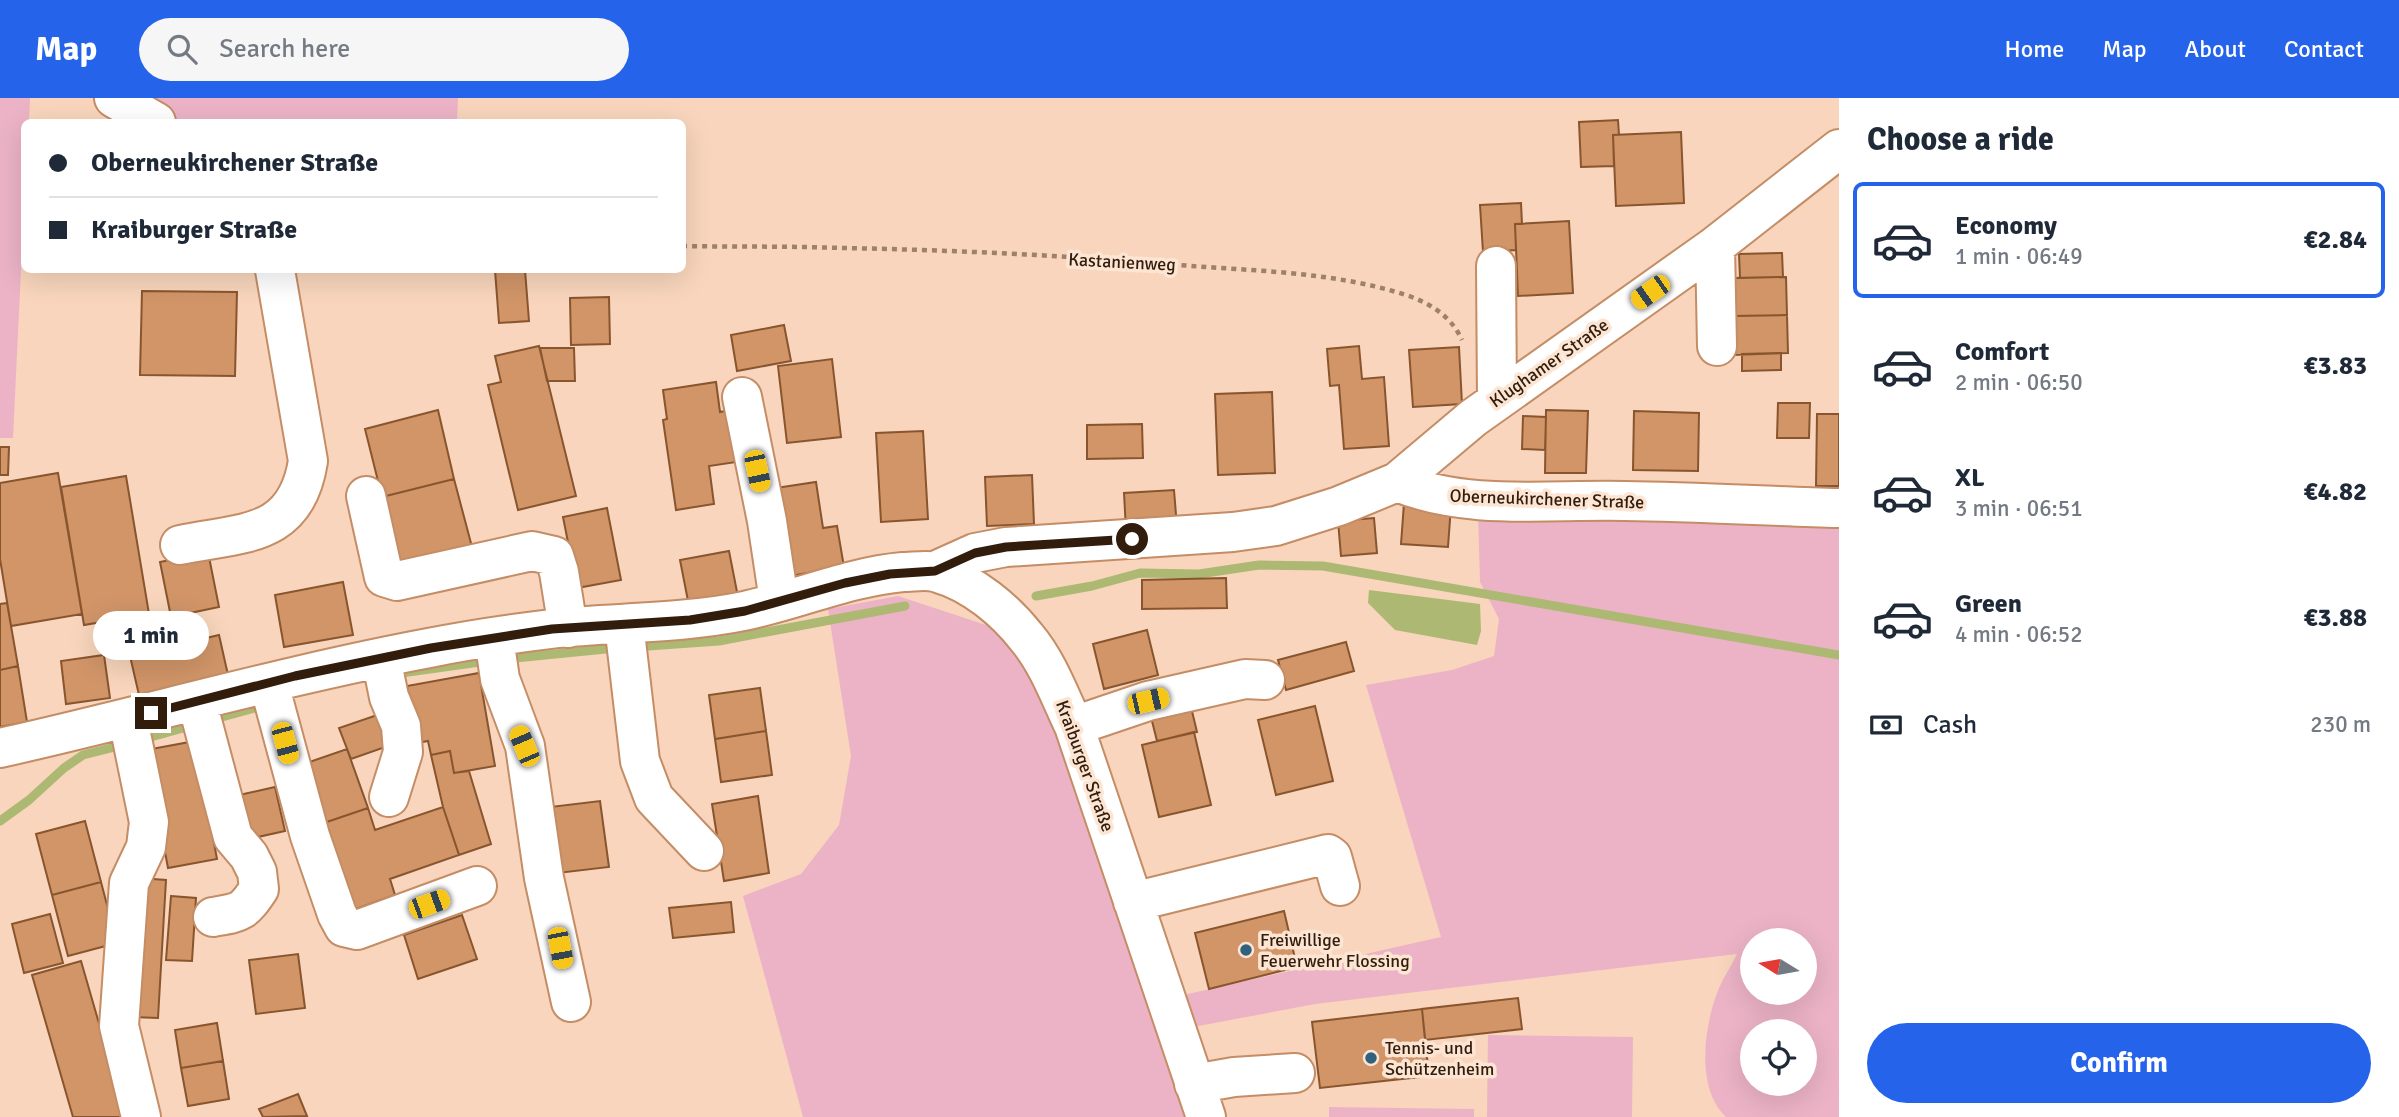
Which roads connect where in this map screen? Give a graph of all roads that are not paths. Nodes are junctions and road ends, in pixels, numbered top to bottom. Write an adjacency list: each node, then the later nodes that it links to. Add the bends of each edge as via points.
1 (114, 98): 2 (street)
2 (151, 119)
3 (1839, 149): 4 (street, Klughamer Straße)
4 (1715, 246): 7 (street); 9 (street, Klughamer Straße)
5 (1496, 266): 9 (street)
6 (276, 273): 13 (street, via 307,461 305,481 297,500 264,528)
7 (1717, 346)
8 (742, 397): 15 (street)
9 (1497, 400): 10 (street, Klughamer Straße)
10 (1397, 482): 12 (street, Oberneukirchener Straße, via 1424,493 1468,500); 14 (street, via 1276,526 1006,547 975,553)
11 (366, 495): 16 (street, via 384,577 397,581 541,552 554,556)
12 (1839, 508)
13 (180, 545)
14 (935, 571): 15 (street, Kraiburger Straße, via 890,574); 23 (street, Kraiburger Straße, via 969,586 1028,639)
15 (779, 601): 17 (street, Kraiburger Straße, via 690,620)
16 (569, 628): 17 (street, Kraiburger Straße); 18 (street, Kraiburger Straße)
17 (626, 640): 27 (street, via 640,761 654,798)
18 (497, 654): 19 (street, Kraiburger Straße, via 431,648); 32 (street, via 524,746 544,878)
19 (384, 673): 21 (street, Kraiburger Straße, via 295,676); 26 (street, via 401,726 403,752)
20 (1265, 680): 23 (street, via 1245,679 1148,701)
21 (272, 699): 22 (street, Kraiburger Straße); 28 (street, via 310,836 344,927 357,930)
22 (201, 717): 24 (street, Kraiburger Straße); 31 (street, via 233,837 257,872 259,889 240,912)
23 (1074, 726): 30 (street, Kraiburger Straße)
24 (132, 735): 25 (street, Kraiburger Straße); 35 (street, via 149,822 146,847 129,883 119,1026)
25 (0, 748)
26 (388, 797)
27 (704, 851)
28 (477, 886)
29 (1340, 886): 30 (street, via 1328,854)
30 (1133, 902): 34 (street, Kraiburger Straße)
31 (213, 917)
32 (571, 1002)
33 (1295, 1073): 34 (street, via 1234,1077)
34 (1200, 1100)
35 (141, 1117)

